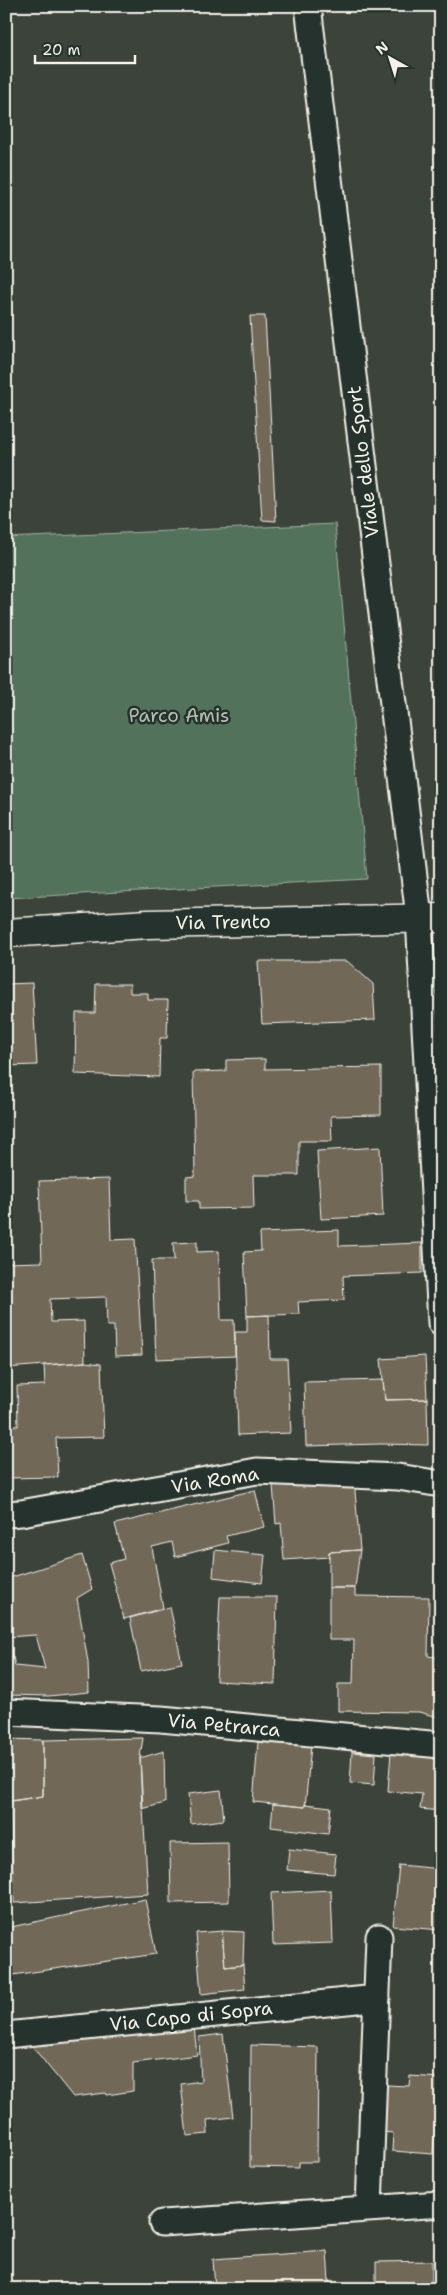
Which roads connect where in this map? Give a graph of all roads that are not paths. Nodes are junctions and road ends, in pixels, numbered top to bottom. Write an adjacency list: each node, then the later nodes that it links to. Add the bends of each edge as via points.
1 (308, 6): 2 (street, Viale dello Sport)
2 (430, 917): 3 (street, Via Trento, via 148,924); 4 (street, Viale dello Sport)
3 (6, 933)
4 (441, 1323)
5 (441, 1484): 6 (street, Via Roma, via 398,1477 257,1471)
6 (11, 1516)
7 (6, 1712): 8 (street, Via Petrarca, via 161,1719)
8 (441, 1745)
9 (379, 1937): 10 (street)
10 (376, 1998): 11 (street, Via Capo di Sopra); 13 (street)
11 (6, 2035)
12 (441, 2204): 13 (street)
13 (369, 2208): 14 (street)
14 (162, 2223)

